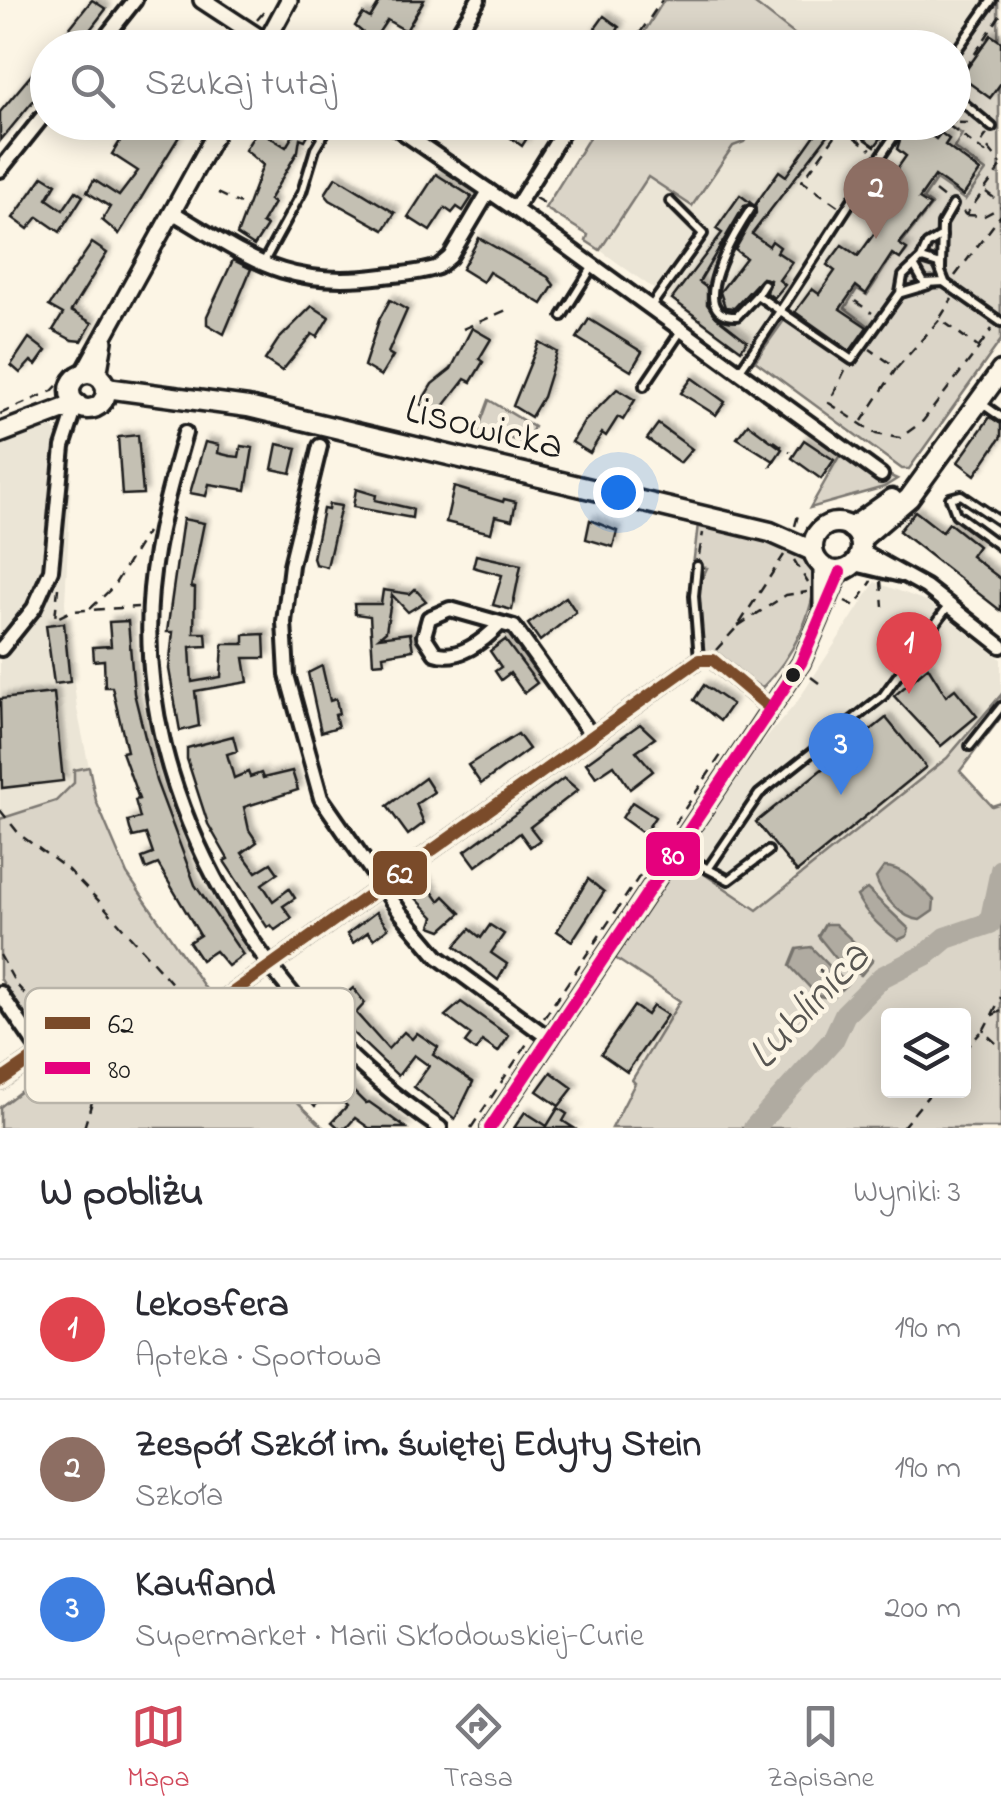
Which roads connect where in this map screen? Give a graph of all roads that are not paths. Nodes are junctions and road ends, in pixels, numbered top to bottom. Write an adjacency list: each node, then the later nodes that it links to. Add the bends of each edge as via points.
1 (135, 0): 6 (street)
2 (202, 0): 7 (street)
3 (288, 0): 8 (street)
4 (478, 0): 9 (street)
5 (992, 0): 10 (lane)
6 (112, 30)
7 (245, 30)
8 (275, 30)
9 (460, 30)
10 (971, 30)
11 (971, 109): 12 (lane)
12 (992, 128)
13 (30, 132): 19 (street)
14 (212, 140): 25 (street)
15 (320, 140): 28 (lane, via 302,192)
16 (417, 140): 20 (street)
17 (558, 140): 23 (street)
18 (891, 140): 38 (lane)
19 (0, 170)
20 (489, 191): 23 (street); 28 (street, via 438,267 329,282)
21 (670, 201): 37 (lane, via 703,234)
22 (953, 205): 26 (lane, via 943,218)
23 (515, 208): 29 (street)
24 (750, 210): 36 (lane, via 727,242 710,296 728,316 744,311)
25 (172, 212): 28 (street); 45 (street, via 109,328)
26 (942, 236): 27 (lane, via 927,245); 31 (lane)
27 (921, 259): 30 (lane); 31 (lane, via 934,260)
28 (262, 265)
29 (593, 266): 37 (street); 39 (lane)
30 (915, 267): 33 (lane, via 920,280); 35 (lane, via 904,276)
31 (941, 270): 34 (lane)
32 (764, 284): 36 (lane)
33 (932, 284): 34 (lane); 35 (lane)
34 (946, 284): 40 (lane)
35 (900, 293): 38 (lane, via 852,360)
36 (757, 295): 38 (lane)
37 (650, 306): 41 (street)
38 (782, 312): 42 (lane)
39 (562, 316)
40 (1000, 322)
41 (682, 330): 42 (street); 44 (lane)
42 (739, 371): 54 (street)
43 (1001, 371): 46 (main road)
44 (644, 386)
45 (86, 392): 47 (main road, Lisowicka); 49 (main road); 52 (street); 57 (main road, Lisowicka, via 248,406)
46 (978, 401): 48 (lane); 57 (main road, via 909,498)
47 (39, 416): 50 (main road, Lisowicka); 52 (street, via 55,422)
48 (1001, 416)
49 (0, 423)
50 (0, 433)
51 (185, 433): 72 (street, via 162,516 150,606 152,674 183,811 202,856)
52 (64, 437): 62 (street, via 51,570 34,608)
53 (320, 446): 71 (street, via 285,598 288,675 321,798)
54 (881, 475)
55 (1001, 522): 56 (lane, via 961,496 950,498 956,514)
56 (1001, 547)
57 (840, 551): 59 (street, via 901,574); 65 (street, via 822,617)
58 (696, 566): 63 (lane)
59 (949, 604): 61 (street); 70 (lane, via 882,696 759,794)
60 (500, 624): 60 (street, via 442,610 428,618 424,636 435,653 449,656); 66 (street, via 517,630)
61 (1001, 646)
62 (1, 649)
63 (703, 659): 65 (street); 66 (street)
64 (1001, 707): 67 (lane)
65 (771, 708): 68 (street)
66 (592, 736): 71 (street)
67 (970, 746)
68 (677, 850): 70 (lane); 77 (street)
69 (768, 850): 70 (lane, via 730,880)
70 (708, 869)
71 (382, 886): 72 (street); 77 (street, via 449,968)
72 (272, 965): 73 (street); 74 (street)
73 (239, 988)
74 (289, 988)
75 (0, 993): 76 (street)
76 (25, 1030)
77 (550, 1039): 82 (street)
78 (355, 1063): 81 (street)
79 (25, 1064): 80 (street)
80 (0, 1081)
81 (440, 1128)
82 (490, 1128)

